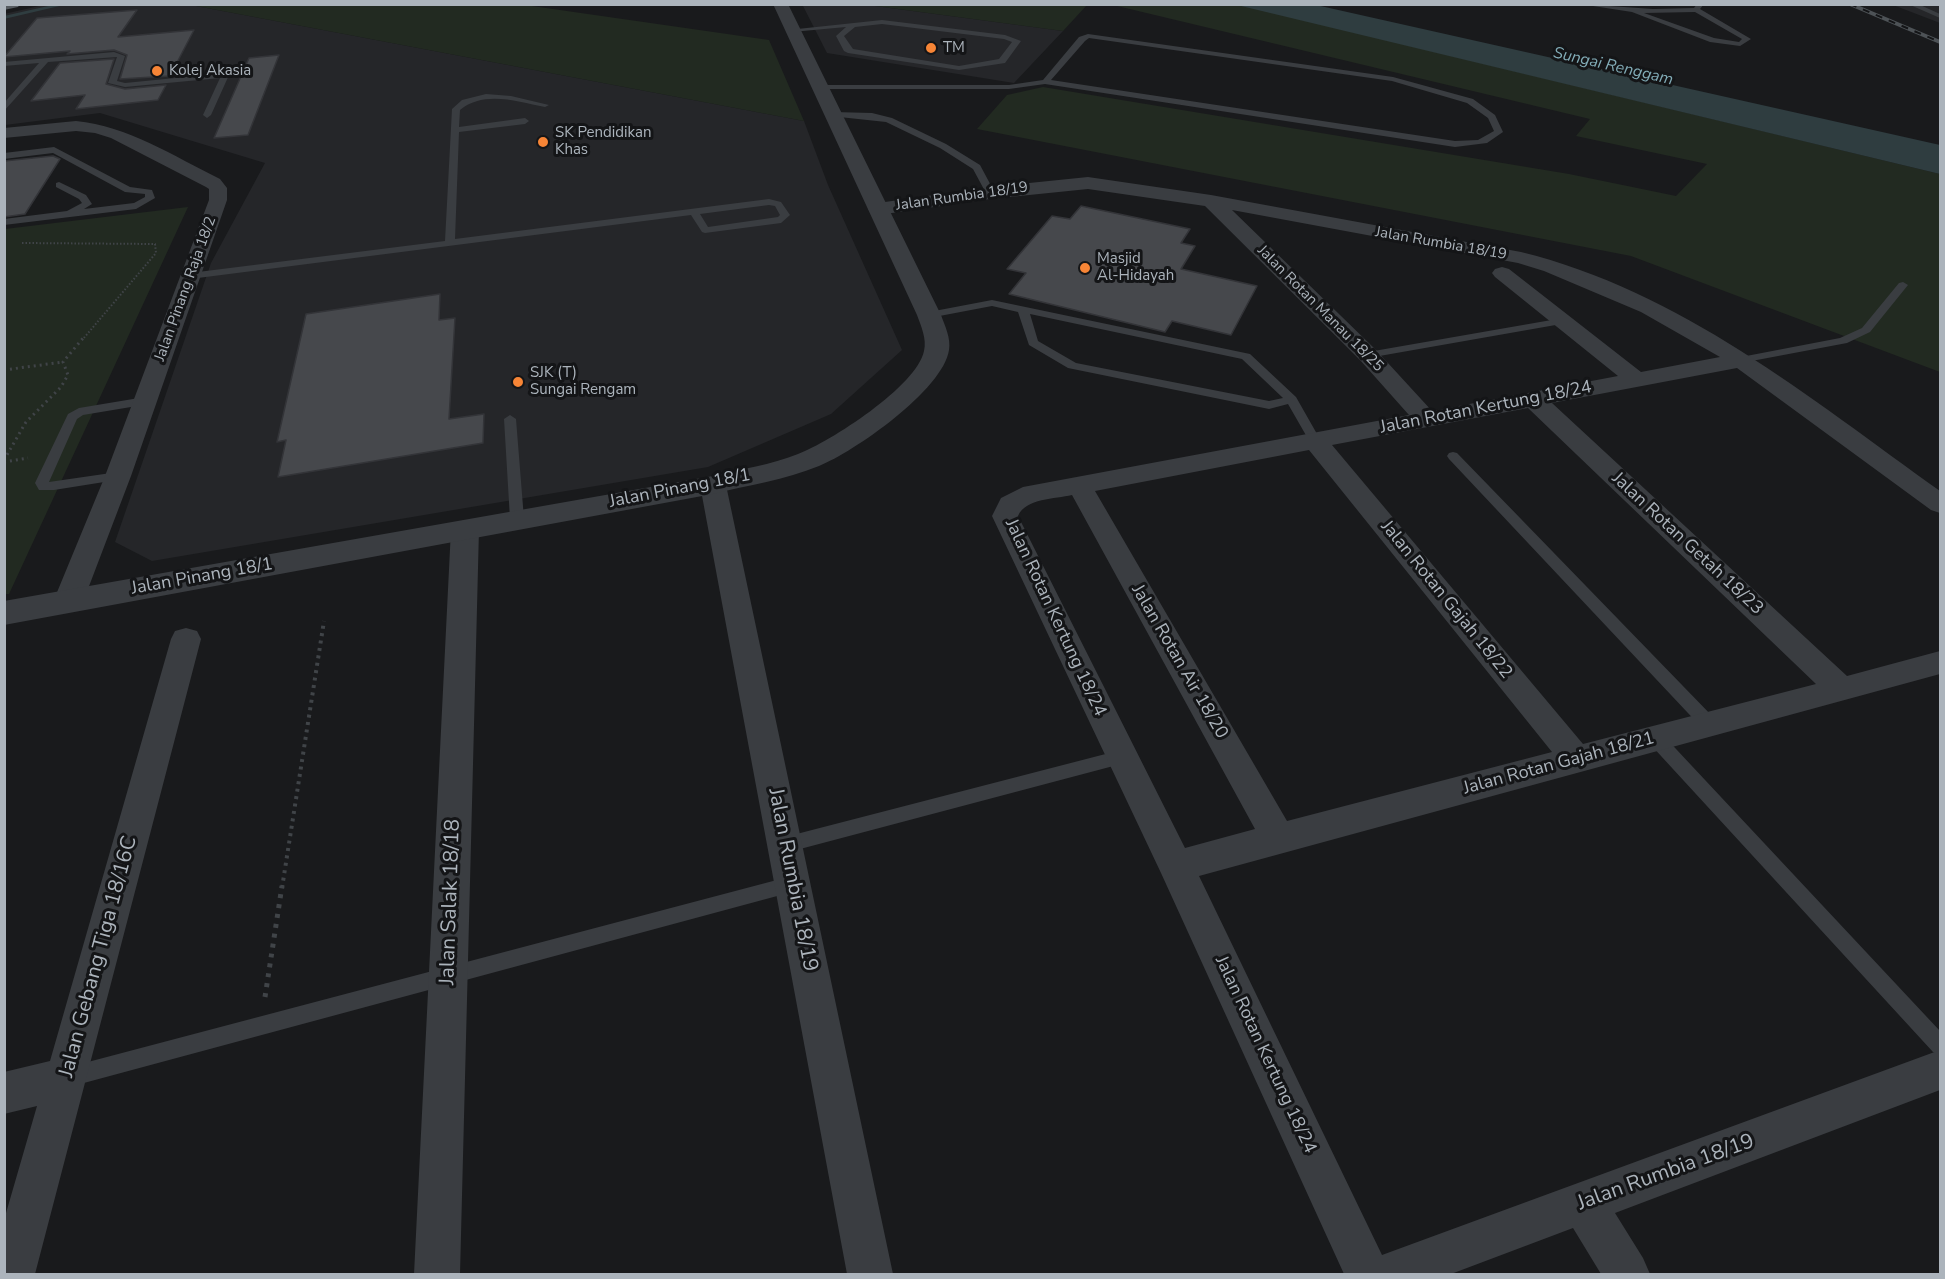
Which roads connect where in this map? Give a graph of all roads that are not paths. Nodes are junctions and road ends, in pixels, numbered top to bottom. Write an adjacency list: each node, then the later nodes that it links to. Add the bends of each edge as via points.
1 (13, 4): 5 (main road)
2 (780, 4): 10 (street, Jalan Pinang 18/1)
3 (1583, 4): 7 (lane)
4 (1911, 4): 8 (lane)
5 (4, 6)
6 (1698, 7): 7 (lane); 7 (lane, via 1747,39 1745,42 1713,40)
7 (1635, 12)
8 (1941, 16)
9 (854, 24): 9 (lane, via 889,23 1017,41 1002,61 959,68 851,51 840,36); 10 (lane)
10 (792, 30): 14 (street, Jalan Pinang 18/1)
11 (45, 60): 12 (lane); 16 (lane); 18 (lane, via 121,56 112,83 125,85 227,72)
12 (4, 64)
13 (1045, 82): 13 (lane, via 1455,144 1481,143 1499,132 1492,117 1470,101 1393,79 1098,36 1082,39); 14 (lane, via 1010,87)
14 (820, 87): 17 (street, Jalan Pinang 18/1)
15 (545, 105): 20 (lane, via 489,96 464,100 456,109)
16 (4, 109)
17 (833, 114): 24 (lane, via 889,120 943,146 977,166); 28 (street, Jalan Pinang 18/1)
18 (207, 115)
19 (525, 121): 20 (lane)
20 (455, 130): 32 (lane)
21 (6, 135): 34 (street, Jalan Pinang Raja 18/2, via 76,126 97,128 213,183 218,188 218,200)
22 (4, 156): 27 (lane, via 54,150 128,190 149,192 150,198 144,203)
23 (59, 185): 25 (lane)
24 (990, 192): 26 (street, Jalan Rumbia 18/19, via 1088,183); 28 (street, Jalan Rumbia 18/19)
25 (83, 198): 27 (lane); 30 (lane, via 87,204)
26 (1211, 201): 39 (street, Jalan Rotan Manau 18/25); 40 (street, Jalan Rumbia 18/19, via 1521,258 1551,267 1649,307)
27 (121, 209): 30 (lane)
28 (878, 209): 37 (street, Jalan Pinang 18/1)
29 (694, 212): 29 (lane, via 769,202 778,204 785,215 781,220 705,230); 32 (lane)
30 (63, 215): 31 (lane)
31 (4, 222)
32 (450, 243): 34 (lane)
33 (1502, 273): 38 (street)
34 (190, 276): 44 (street, Jalan Pinang Raja 18/2)
35 (1904, 285): 40 (lane, via 1866,330 1844,341)
36 (1023, 309): 37 (lane, via 992,303); 43 (lane, via 1246,356); 43 (lane, via 1033,343 1072,366 1269,405)
37 (929, 315): 50 (street, Jalan Pinang 18/1, via 938,343 928,372 860,433 809,461)
38 (1563, 321): 39 (lane); 41 (street)
39 (1368, 355): 46 (street, Jalan Rotan Manau 18/25)
40 (1741, 360): 41 (street, Jalan Rotan Kertung 18/24); 52 (street, Jalan Rumbia 18/19)
41 (1637, 380): 42 (street, Jalan Rotan Kertung 18/24)
42 (1533, 399): 46 (street, Jalan Rotan Kertung 18/24); 59 (street, Jalan Rotan Getah 18/23)
43 (1292, 400): 47 (lane)
44 (145, 401): 49 (street, Jalan Pinang Raja 18/2); 49 (lane, via 88,410 72,417 42,483 44,487)
45 (510, 419): 53 (lane)
46 (1427, 420): 47 (street, Jalan Rotan Kertung 18/24)
47 (1315, 441): 51 (street, Jalan Rotan Kertung 18/24); 63 (street, Jalan Rotan Gajah 18/22)
48 (1453, 456): 60 (lane)
49 (118, 476): 55 (street, Jalan Pinang Raja 18/2)
50 (713, 485): 53 (street, Jalan Pinang 18/1); 65 (street, Jalan Rumbia 18/19)
51 (1079, 485): 62 (street, Jalan Rotan Kertung 18/24, via 1023,496 1010,504 1005,516); 64 (street, Jalan Rotan Air 18/20)
52 (1940, 502)
53 (517, 519): 54 (street, Jalan Pinang 18/1)
54 (465, 529): 55 (street, Jalan Pinang 18/1); 68 (street, Jalan Salak 18/18)
55 (68, 602): 56 (street, Jalan Pinang 18/1)
56 (4, 613)
57 (186, 639): 71 (street, Jalan Gebang Tiga 18/16C)
58 (1941, 663): 59 (street, Jalan Rotan Gajah 18/21)
59 (1841, 690): 60 (street, Jalan Rotan Gajah 18/21)
60 (1708, 724): 61 (street, Jalan Rotan Gajah 18/21)
61 (1656, 739): 63 (street, Jalan Rotan Gajah 18/21); 69 (lane)
62 (1121, 757): 65 (lane); 66 (street, Jalan Rotan Kertung 18/24)
63 (1577, 760): 64 (street, Jalan Rotan Gajah 18/21)
64 (1279, 839): 66 (street, Jalan Rotan Gajah 18/21)
65 (785, 845): 67 (street, Jalan Rumbia 18/19)
66 (1176, 866): 77 (street, Jalan Rotan Kertung 18/24)
67 (792, 885): 68 (lane); 76 (street, Jalan Rumbia 18/19)
68 (448, 976): 71 (lane); 75 (street, Jalan Salak 18/18)
69 (1941, 1045)
70 (1941, 1070): 73 (street, Jalan Rumbia 18/19)
71 (66, 1078): 72 (street); 74 (street, Jalan Gebang Tiga 18/16C)
72 (4, 1093)
73 (1583, 1203): 78 (street, Jalan Rumbia 18/19); 79 (street)
74 (12, 1275)
75 (436, 1275)
76 (870, 1275)
77 (1367, 1275)
78 (1391, 1275)
79 (1627, 1275)

